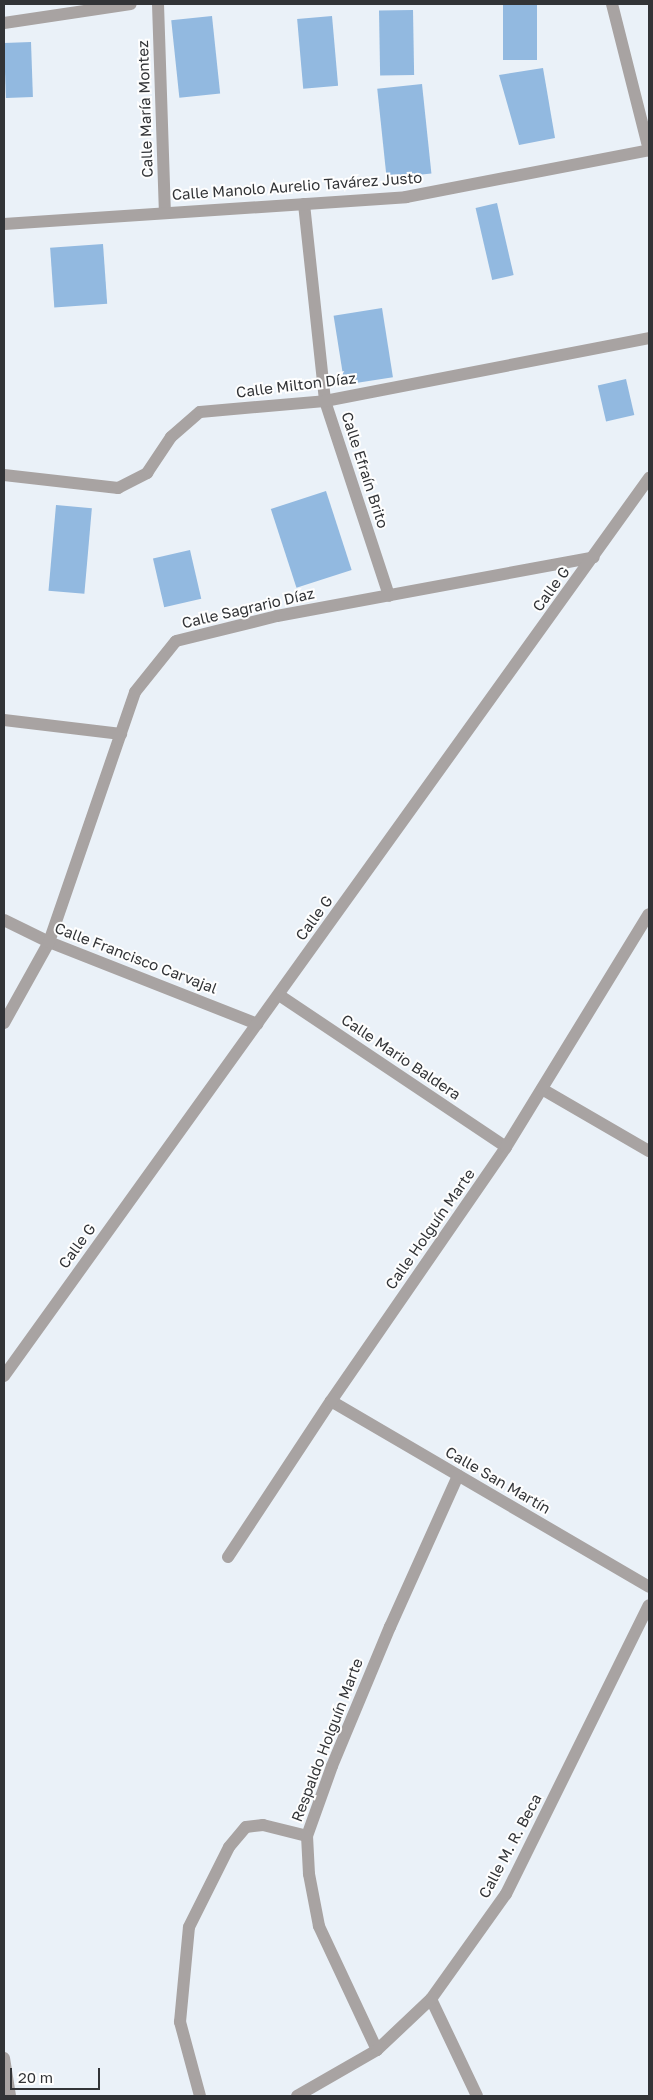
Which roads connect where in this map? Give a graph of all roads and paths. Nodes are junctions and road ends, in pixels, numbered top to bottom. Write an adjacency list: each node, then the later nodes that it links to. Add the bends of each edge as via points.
1 (131, 4): 4 (street)
2 (158, 4): 7 (street, Calle María Montez)
3 (612, 4): 5 (street)
4 (4, 23)
5 (649, 150): 6 (street, Calle Manolo Aurelio Tavárez Justo, via 406,197)
6 (304, 204): 7 (street, Calle Manolo Aurelio Tavárez Justo); 10 (street, Calle Efraín Brito)
7 (165, 213): 8 (street, Calle Manolo Aurelio Tavárez Justo)
8 (4, 224)
9 (649, 338): 10 (street, Calle Milton Díaz)
10 (325, 402): 11 (street, Calle Milton Díaz, via 200,412 170,437 147,473 118,488); 14 (street, Calle Efraín Brito)
11 (4, 475)
12 (649, 478): 13 (street, Calle G)
13 (594, 557): 14 (street, Calle Sagrario Díaz); 20 (street, Calle G)
14 (388, 596): 16 (street, Calle Sagrario Díaz, via 277,616 176,640 135,692)
15 (4, 720): 16 (street)
16 (121, 734): 19 (street, Calle Sagrario Díaz)
17 (649, 914): 23 (street, Calle Holguín Marte)
18 (4, 920): 19 (street, Calle Francisco Carvajal)
19 (49, 942): 21 (street, Calle Sagrario Díaz); 22 (street, Calle Francisco Carvajal)
20 (279, 994): 22 (street, Calle G); 24 (street, Calle Mario Baldera)
21 (4, 1023)
22 (258, 1024): 26 (street, Calle G)
23 (542, 1089): 24 (street, Calle Holguín Marte); 25 (street)
24 (506, 1147): 27 (street, Calle Holguín Marte)
25 (649, 1151)
26 (4, 1376)
27 (331, 1401): 28 (street, Calle San Martín); 29 (street, Calle Holguín Marte)
28 (458, 1476): 30 (street, Calle San Martín); 32 (street, Respaldo Holguín Marte, via 386,1636)
29 (228, 1557)
30 (649, 1587)
31 (649, 1605): 33 (street, Calle M. R. Beca, via 506,1894)
32 (307, 1836): 34 (street, Respaldo Holguín Marte, via 309,1874 319,1926); 37 (street, via 263,1825 246,1827 229,1847 189,1928 180,2022)
33 (430, 1999): 34 (street, Calle M. R. Beca); 39 (street)
34 (377, 2050): 38 (street, Calle M. R. Beca)
35 (4, 2058): 36 (street)
36 (10, 2096)
37 (200, 2096)
38 (298, 2096)
39 (477, 2096)

